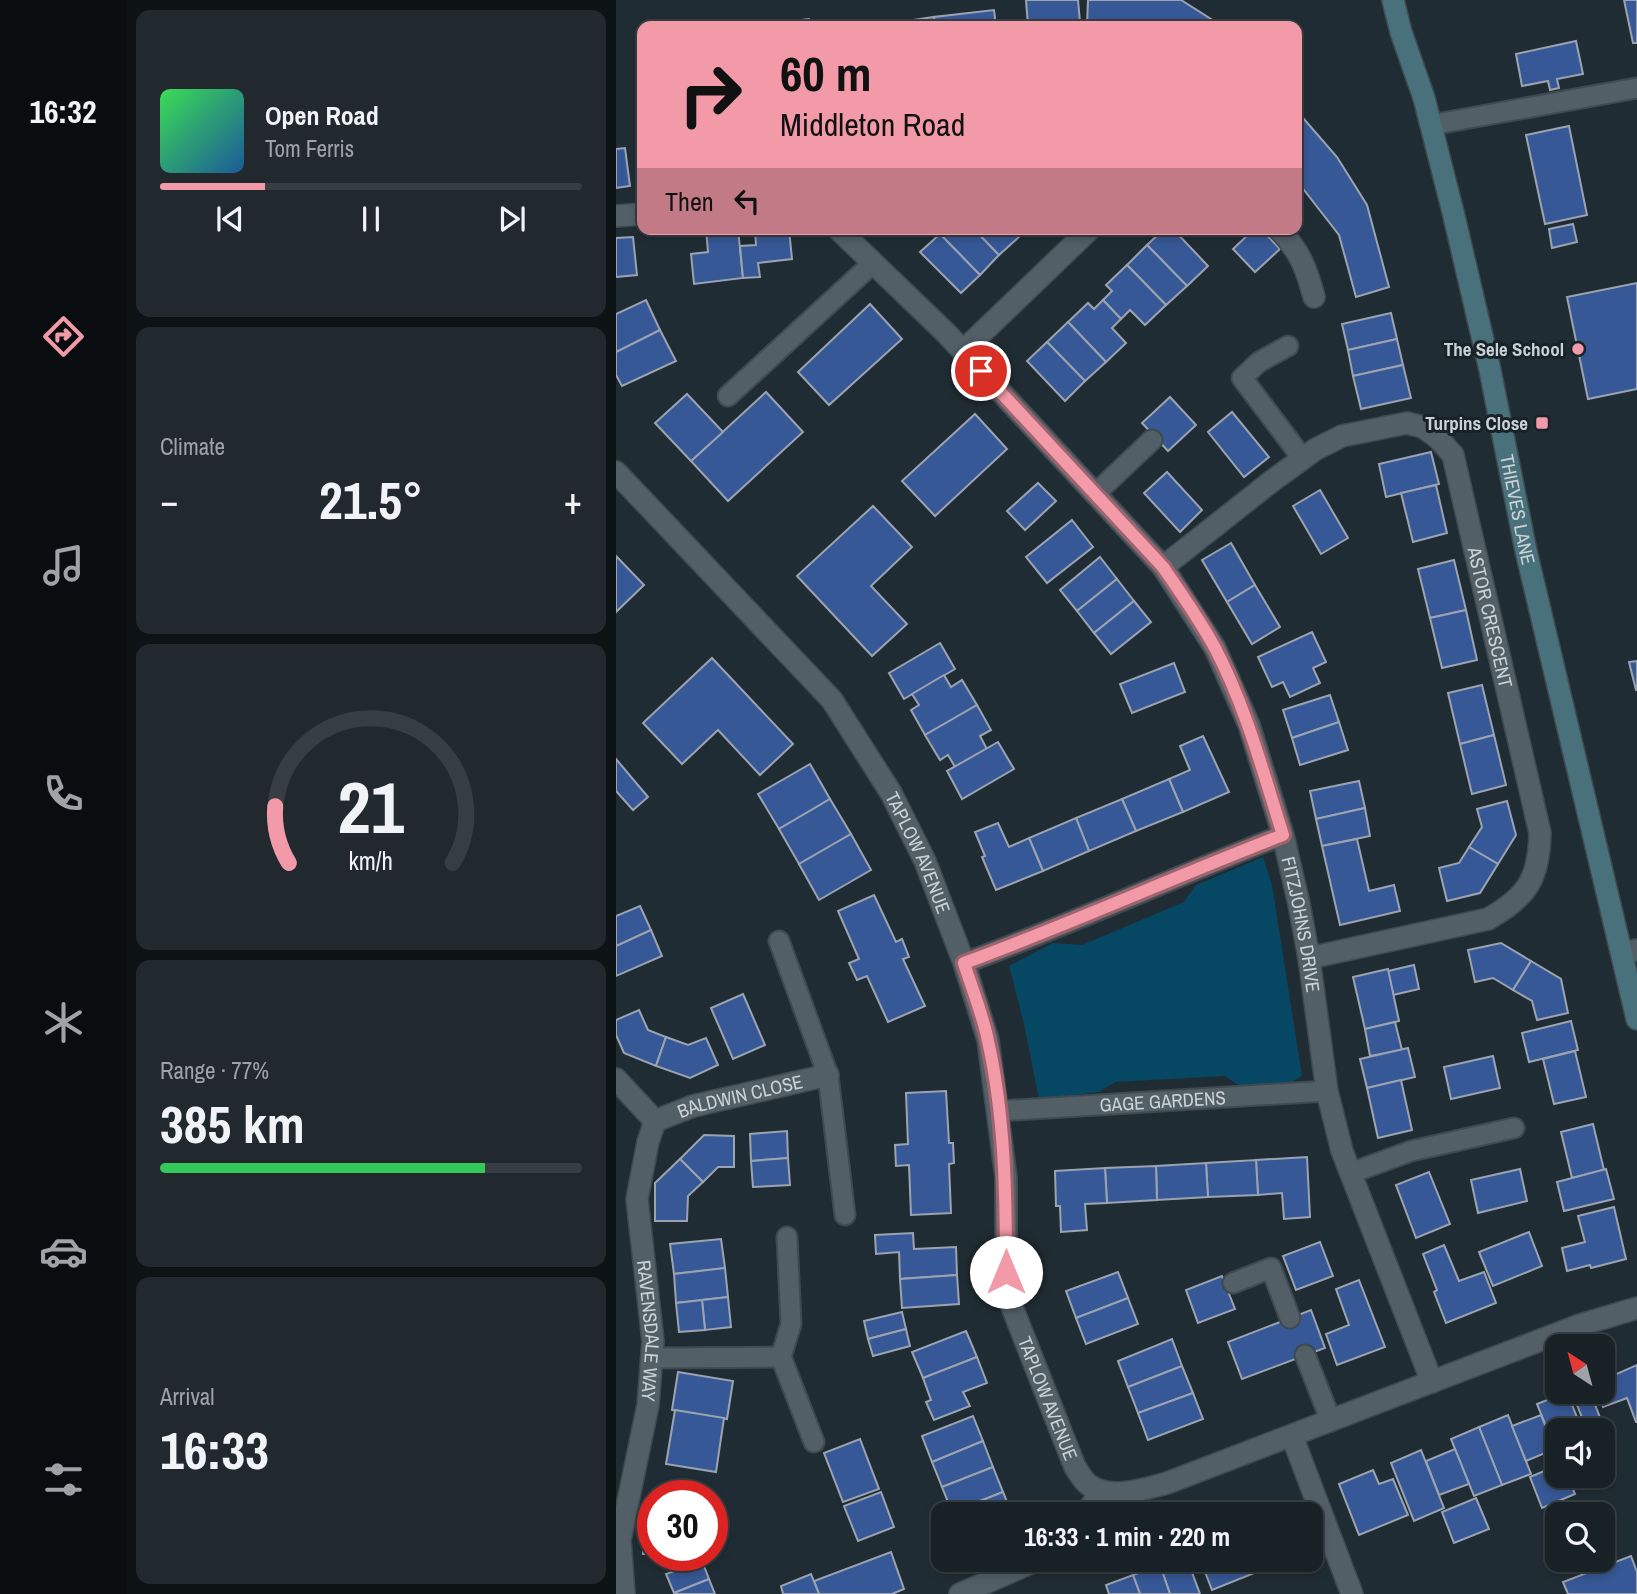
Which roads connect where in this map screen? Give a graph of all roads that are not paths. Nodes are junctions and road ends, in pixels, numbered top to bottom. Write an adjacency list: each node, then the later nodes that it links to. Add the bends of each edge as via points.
1 (1393, 0): 3 (street, THIEVES LANE)
2 (1637, 88): 3 (lane)
3 (1431, 125): 21 (street, THIEVES LANE, via 1490,370 1526,551)
4 (637, 214): 5 (street)
5 (616, 216)
6 (844, 235): 9 (street, FITZJOHNS DRIVE)
7 (1084, 235): 12 (street)
8 (1284, 235): 10 (street, via 1304,264)
9 (873, 263): 12 (street, FITZJOHNS DRIVE); 13 (lane)
10 (1314, 297)
11 (1288, 346): 15 (lane, via 1242,378)
12 (963, 351): 17 (street, FITZJOHNS DRIVE)
13 (728, 396)
14 (1152, 440): 17 (lane)
15 (1303, 459): 18 (street, ASTOR CRESCENT); 22 (street, ASTOR CRESCENT, via 1342,436 1407,423 1423,427 1453,455 1540,833 1536,873 1507,908 1488,919)
16 (616, 472): 23 (street, TAPLOW AVENUE, via 832,700 891,793 925,861)
17 (1095, 494): 18 (street, FITZJOHNS DRIVE)
18 (1163, 567): 19 (street, FITZJOHNS DRIVE, via 1215,649 1248,724)
19 (1283, 835): 22 (street, FITZJOHNS DRIVE); 23 (lane)
20 (779, 941): 25 (lane)
21 (1630, 952): 24 (street, THIEVES LANE)
22 (1309, 958): 27 (street, FITZJOHNS DRIVE)
23 (964, 963): 28 (street, TAPLOW AVENUE, via 988,1040)
24 (1637, 1019)
25 (828, 1075): 29 (street, BALDWIN CLOSE, via 693,1106); 32 (lane)
26 (616, 1079): 29 (street)
27 (1327, 1091): 28 (lane, GAGE GARDENS); 31 (street, FITZJOHNS DRIVE)
28 (999, 1111): 44 (street, TAPLOW AVENUE, via 1006,1178 1006,1272 1012,1307 1075,1467 1089,1485)
29 (654, 1121): 39 (street, RAVENSDALE WAY, via 637,1199)
30 (1514, 1128): 31 (lane, via 1411,1151)
31 (1351, 1173): 40 (street, FITZJOHNS DRIVE)
32 (845, 1214)
33 (787, 1237): 38 (lane, via 791,1324)
34 (1233, 1283): 36 (lane, via 1271,1268)
35 (1637, 1308): 40 (street)
36 (1290, 1318)
37 (1306, 1355): 41 (lane)
38 (781, 1357): 39 (lane); 43 (lane)
39 (652, 1358): 47 (street, RAVENSDALE WAY, via 648,1405 620,1539)
40 (1432, 1382): 41 (street)
41 (1331, 1421): 42 (street)
42 (1292, 1436): 44 (street, via 1167,1483 1120,1493); 49 (street)
43 (814, 1442)
44 (1102, 1491): 45 (street)
45 (1094, 1502)
46 (1011, 1572): 48 (street)
47 (624, 1594)
48 (960, 1594)
49 (1352, 1594)

